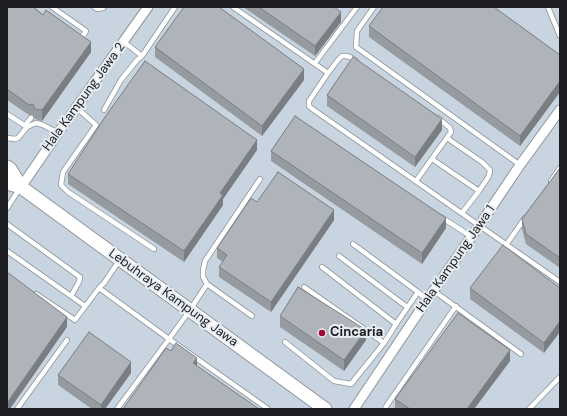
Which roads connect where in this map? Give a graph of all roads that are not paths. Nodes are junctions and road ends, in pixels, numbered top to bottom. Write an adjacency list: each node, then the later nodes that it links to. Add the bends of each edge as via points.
1 (52, 7): 11 (lane, via 86,31)
2 (94, 7): 3 (lane)
3 (104, 7)
4 (148, 7): 12 (street, Hala Kampung Jawa 2)
5 (175, 7): 13 (lane)
6 (233, 7): 14 (lane)
7 (357, 7): 14 (lane)
8 (374, 7): 28 (lane, via 357,31 356,47)
9 (548, 7): 10 (lane)
10 (560, 36)
11 (81, 38)
12 (124, 42): 13 (lane); 17 (street, Hala Kampung Jawa 2)
13 (142, 56): 18 (lane, via 121,80)
14 (315, 63): 16 (lane)
15 (363, 66): 16 (lane, via 350,56 342,56)
16 (328, 72): 32 (lane, via 309,101 309,106)
17 (76, 107): 24 (street, Hala Kampung Jawa 2); 46 (lane, via 96,125 63,172 61,185)
18 (104, 110)
19 (560, 110): 28 (street, Hala Kampung Jawa 1)
20 (7, 114): 23 (lane)
21 (434, 115): 26 (lane, via 450,128 451,132)
22 (31, 118): 23 (lane)
23 (26, 126): 24 (lane, via 36,123); 25 (lane, via 18,138)
24 (58, 133): 34 (street, Hala Kampung Jawa 2)
25 (7, 138)
26 (447, 138): 27 (lane); 36 (lane, via 490,170)
27 (432, 159): 32 (lane); 36 (lane)
28 (520, 164): 42 (street, Hala Kampung Jawa 1)
29 (7, 167): 34 (street, Lebuhraya Kampung Jawa)
30 (560, 168): 35 (lane)
31 (260, 179): 52 (lane, via 205,261 203,277)
32 (416, 181): 38 (lane)
33 (7, 183): 34 (street, Lebuhraya Kampung Jawa)
34 (21, 187): 37 (lane); 49 (street, Lebuhraya Kampung Jawa)
35 (546, 187)
36 (479, 191): 38 (lane)
37 (7, 208)
38 (462, 213): 42 (lane)
39 (529, 213): 45 (lane)
40 (439, 216): 43 (lane)
41 (7, 224): 58 (lane, via 80,277)
42 (479, 226): 43 (street, Hala Kampung Jawa 1); 45 (lane)
43 (472, 237): 55 (street, Hala Kampung Jawa 1)
44 (353, 244): 57 (lane)
45 (506, 245): 51 (lane)
46 (154, 249)
47 (7, 251): 58 (lane)
48 (339, 256): 62 (lane)
49 (120, 259): 54 (lane); 63 (street, Lebuhraya Kampung Jawa)
50 (322, 267): 65 (lane)
51 (560, 282)
52 (207, 284): 63 (lane); 64 (lane)
53 (304, 287): 69 (lane)
54 (99, 288): 60 (lane); 66 (lane)
55 (434, 290): 59 (street, Hala Kampung Jawa 1); 61 (lane)
56 (33, 292): 60 (lane, via 75,320)
57 (418, 292): 59 (lane); 62 (lane)
58 (71, 296): 60 (lane)
59 (427, 300): 76 (street, Hala Kampung Jawa 1)
60 (85, 306)
61 (456, 306): 70 (lane); 77 (lane)
62 (407, 307): 65 (lane)
63 (190, 310): 66 (lane); 75 (street, Lebuhraya Kampung Jawa)
64 (252, 316)
65 (396, 324): 69 (lane)
66 (169, 339): 73 (lane); 74 (lane)
67 (67, 340): 72 (lane)
68 (285, 342): 69 (lane, via 334,381 352,384)
69 (384, 343)
70 (521, 354)
71 (560, 377): 78 (lane)
72 (17, 409)
73 (116, 409)
74 (268, 409)
75 (325, 409)
76 (354, 409)
77 (385, 409)
78 (530, 409)

